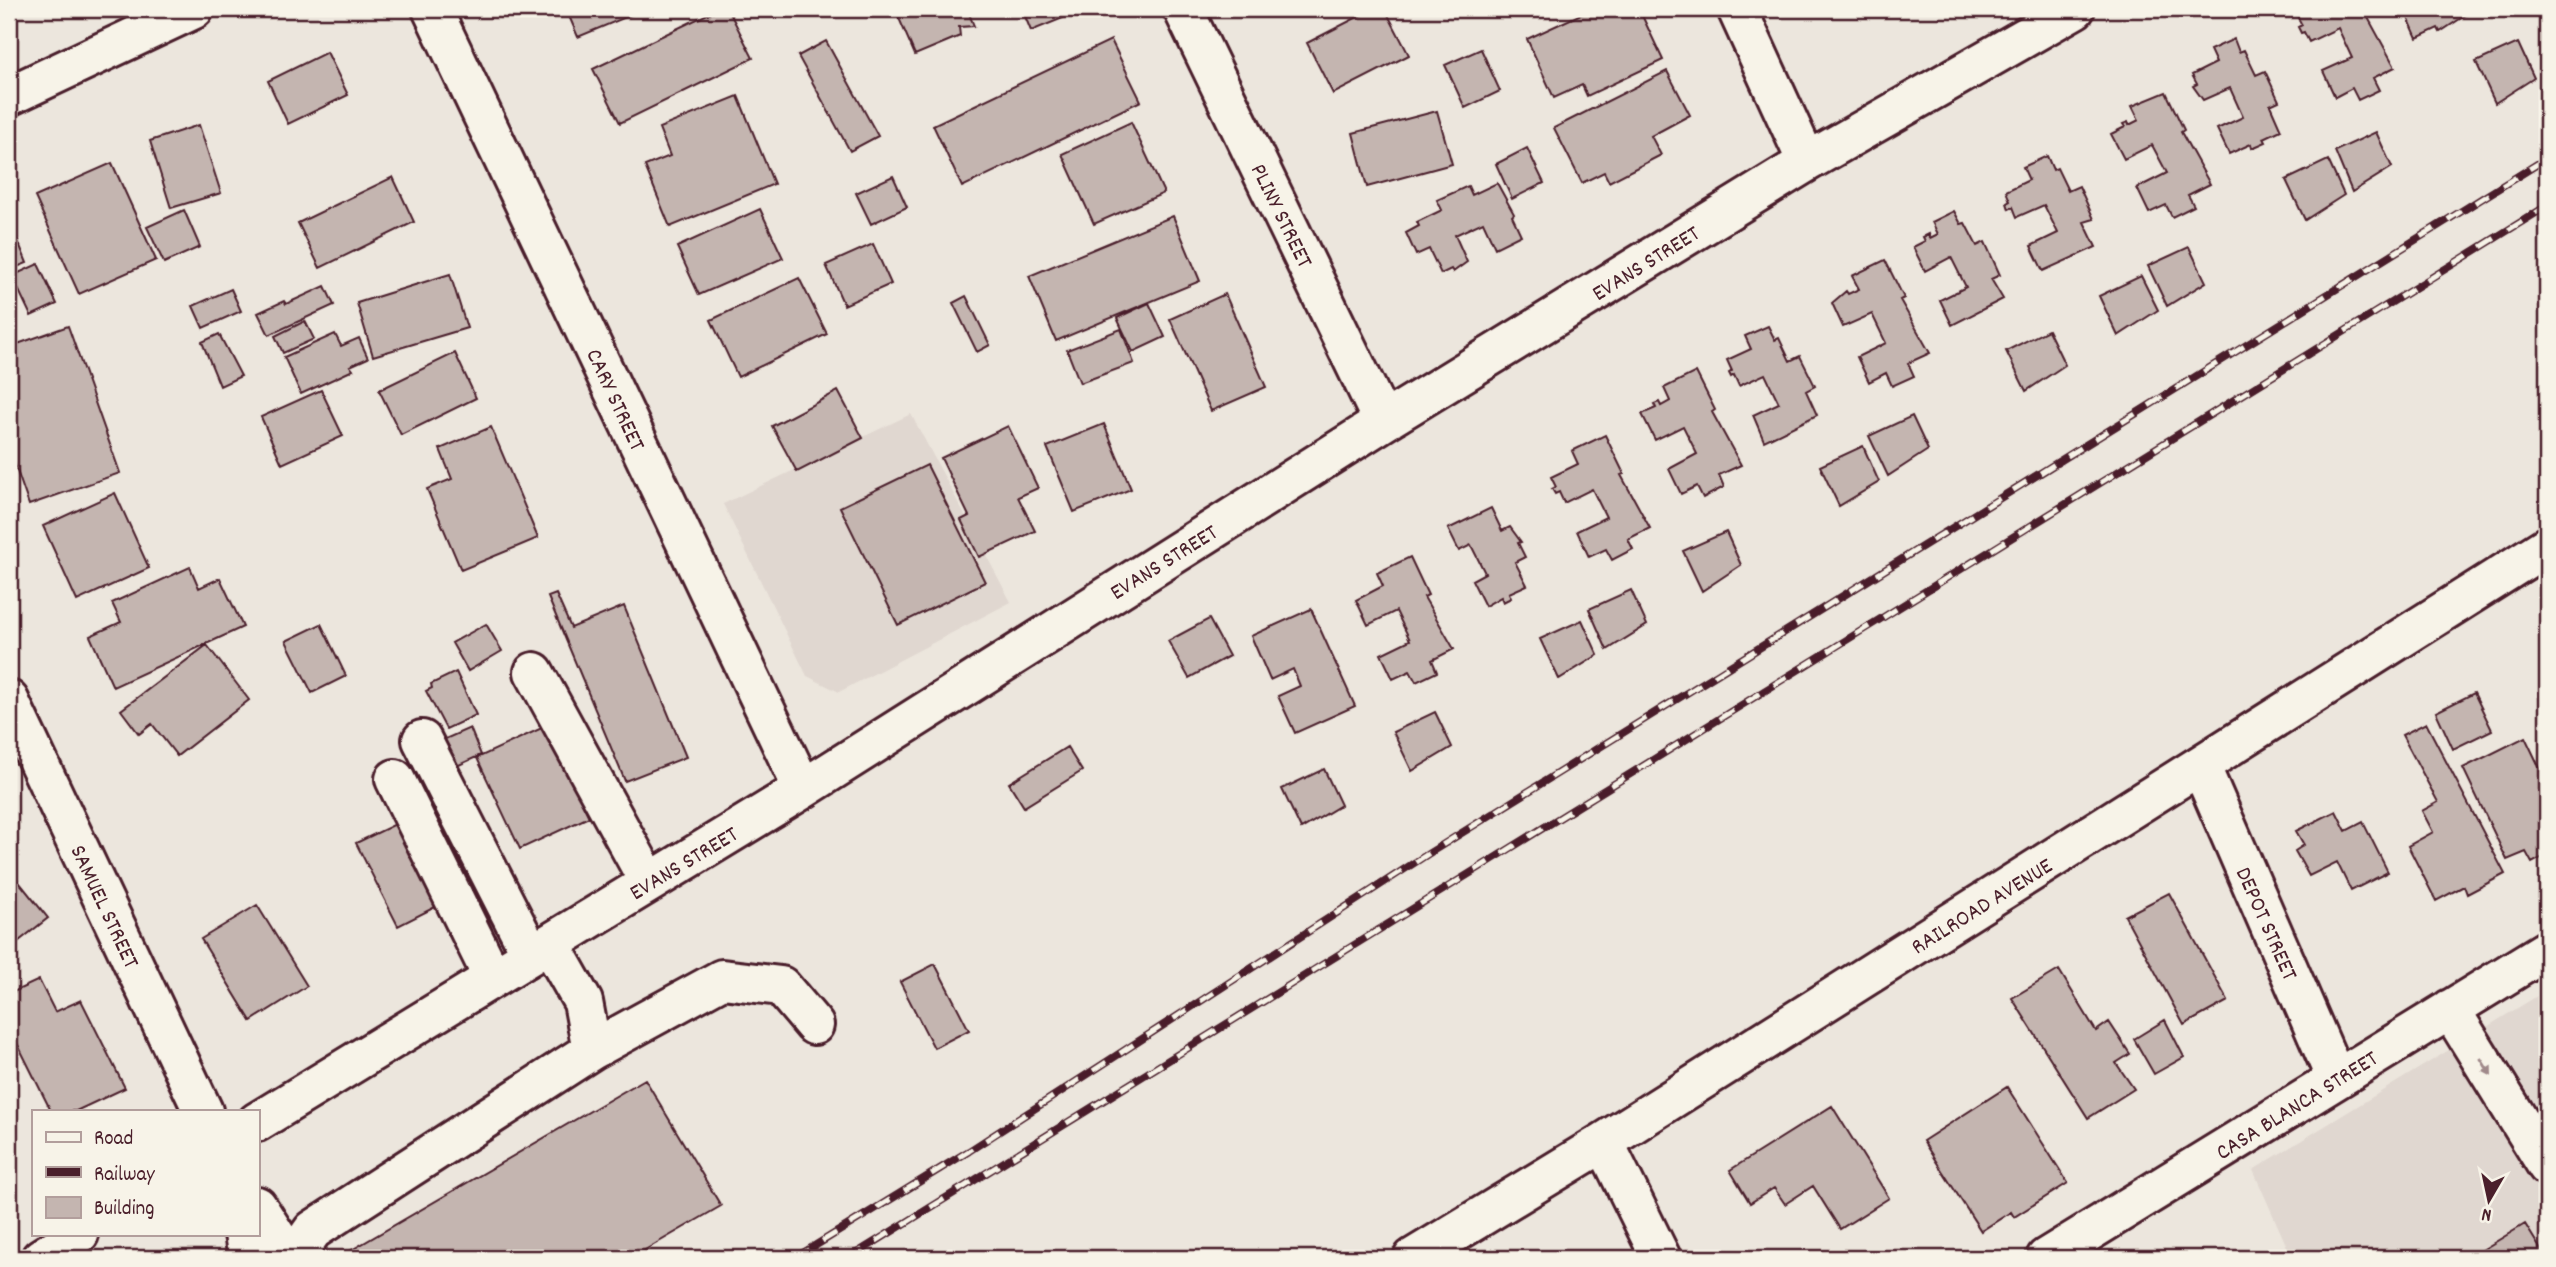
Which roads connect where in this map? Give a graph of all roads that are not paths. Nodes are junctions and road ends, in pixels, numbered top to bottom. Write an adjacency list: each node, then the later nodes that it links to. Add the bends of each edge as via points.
1 (194, 9): 6 (street)
2 (432, 9): 15 (street, CARY STREET)
3 (1183, 9): 8 (street, PLINY STREET)
4 (1737, 9): 7 (street)
5 (2075, 9): 7 (street, EVANS STREET)
6 (9, 96)
7 (1807, 162): 8 (street, EVANS STREET)
8 (1383, 422): 15 (street, EVANS STREET)
9 (2547, 546): 13 (street, RAILROAD AVENUE)
10 (534, 672): 16 (street)
11 (9, 700): 24 (street, SAMUEL STREET)
12 (422, 740): 17 (street)
13 (2200, 767): 23 (street, DEPOT STREET); 26 (street, RAILROAD AVENUE)
14 (395, 779): 19 (street)
15 (803, 789): 16 (street, EVANS STREET)
16 (649, 882): 17 (street, EVANS STREET)
17 (541, 949): 19 (street, EVANS STREET); 22 (street, via 583,1002)
18 (2547, 950): 20 (street, CASA BLANCA STREET)
19 (493, 978): 25 (street, EVANS STREET)
20 (2450, 1009): 23 (street, CASA BLANCA STREET); 27 (street, one-way to 27)
21 (814, 1025): 22 (street, via 781,986 722,979)
22 (592, 1050): 33 (street, via 313,1230)
23 (2336, 1079): 36 (street, CASA BLANCA STREET)
24 (203, 1110)
25 (259, 1121)
26 (1604, 1142): 34 (street, RAILROAD AVENUE); 35 (street)
27 (2547, 1166)
28 (259, 1209): 33 (street)
29 (76, 1236): 31 (street)
30 (244, 1236): 32 (street)
31 (41, 1258)
32 (248, 1258)
33 (291, 1258)
34 (1413, 1258)
35 (1661, 1258)
36 (2046, 1258)

